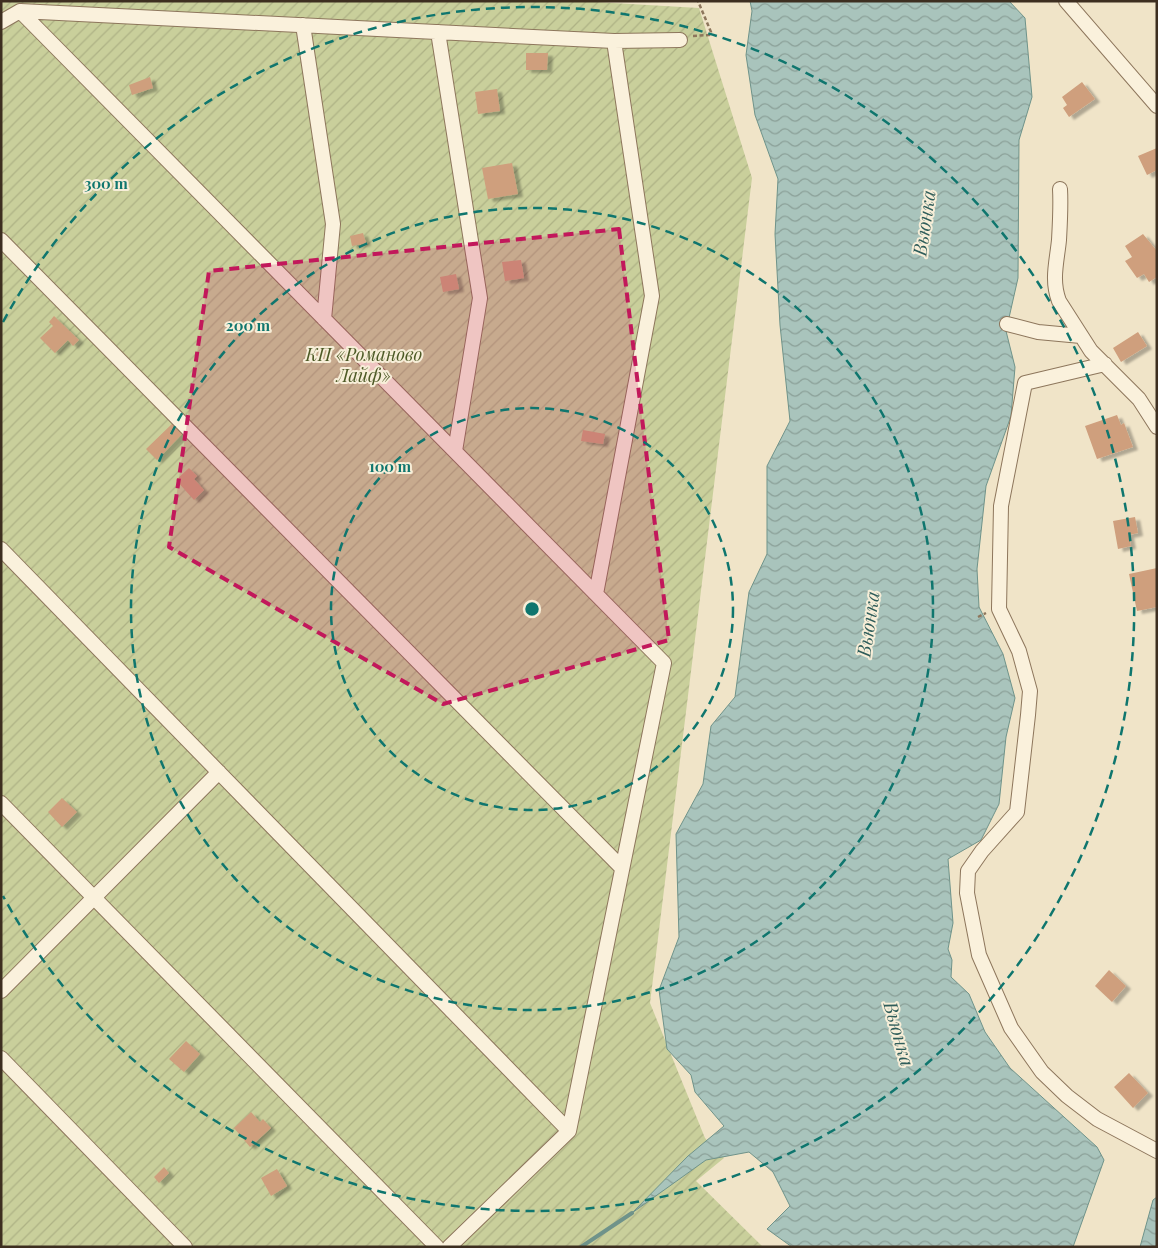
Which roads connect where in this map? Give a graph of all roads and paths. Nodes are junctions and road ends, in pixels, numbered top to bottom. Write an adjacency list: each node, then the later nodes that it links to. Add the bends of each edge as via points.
1 (698, 1): 7 (path, via 710,34)
2 (1066, 1): 9 (lane)
3 (20, 12): 4 (lane); 5 (lane); 12 (lane)
4 (1, 22)
5 (303, 26): 6 (lane); 12 (lane, via 333,224)
6 (438, 32): 8 (lane); 17 (lane, via 480,298)
7 (680, 40): 8 (lane)
8 (614, 41): 19 (lane, via 652,296)
9 (1157, 106)
10 (1060, 188): 14 (lane, via 1054,284 1059,301)
11 (1, 240): 22 (lane)
12 (324, 319): 17 (lane)
13 (1007, 324): 14 (lane, via 1038,332)
14 (1081, 336): 15 (lane)
15 (1105, 364): 16 (lane, via 1139,399); 27 (lane, via 1025,383 1002,506 999,609 1018,651 1030,691 1017,812 968,871 967,892 979,955 1011,1028 1042,1072 1098,1120)
16 (1157, 427)
17 (455, 451): 19 (lane)
18 (1, 549): 20 (lane)
19 (596, 594): 22 (lane, via 664,662)
20 (219, 772): 23 (lane); 26 (lane)
21 (1, 803): 23 (lane)
22 (622, 868): 26 (lane)
23 (94, 897): 24 (lane); 29 (lane)
24 (1, 991)
25 (1, 1058): 28 (lane)
26 (569, 1131): 30 (lane)
27 (1157, 1151)
28 (185, 1247)
29 (437, 1247)
30 (449, 1247)

